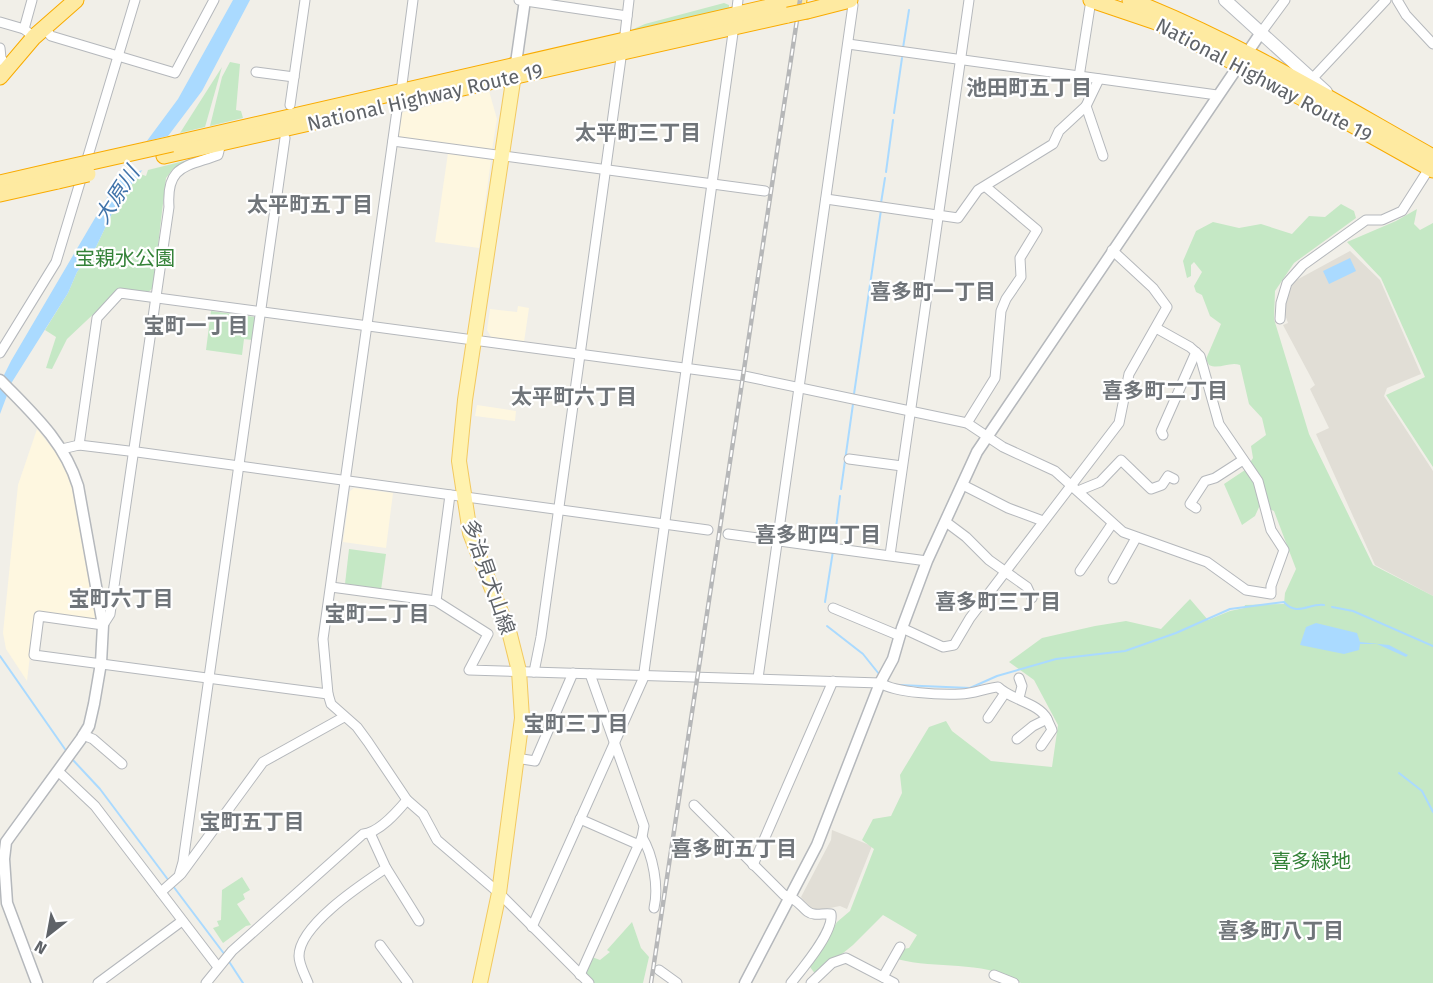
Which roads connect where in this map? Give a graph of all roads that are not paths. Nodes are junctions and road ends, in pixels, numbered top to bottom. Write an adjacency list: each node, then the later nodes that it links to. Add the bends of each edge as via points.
1 (33, 0): 20 (street)
2 (76, 0): 20 (highway)
3 (135, 0): 27 (street)
4 (214, 0): 27 (street, via 175,74)
5 (305, 0): 34 (street)
6 (413, 0): 39 (street)
7 (523, 0): 18 (street); 31 (street)
8 (629, 0): 18 (street)
9 (969, 0): 29 (street)
10 (1091, 0): 30 (highway, National Highway Route 19, via 1156,22); 35 (street)
11 (1130, 0): 30 (highway, National Highway Route 19, via 1180,21)
12 (1225, 0): 23 (main road)
13 (1285, 0): 23 (street)
14 (1386, 0): 37 (street)
15 (1397, 0): 25 (street)
16 (852, 3): 17 (highway, National Highway Route 19); 24 (street)
17 (796, 7): 31 (highway, National Highway Route 19)
18 (627, 16): 22 (street)
19 (0, 22): 20 (street)
20 (34, 31): 27 (street); 32 (highway)
21 (733, 33): 53 (street)
22 (625, 34)
23 (1260, 34): 30 (street); 37 (main road)
24 (848, 44): 29 (street); 57 (street)
25 (1433, 44)
26 (0, 48): 32 (street)
27 (118, 57): 67 (street, via 56,262)
28 (621, 58): 50 (street)
29 (959, 60): 35 (street); 58 (street)
30 (1242, 60): 38 (street); 40 (highway, National Highway Route 19); 49 (highway, National Highway Route 19, via 1333,114)
31 (515, 71): 39 (highway, National Highway Route 19); 47 (main road, 多治見犬山線)
32 (4, 72)
33 (255, 72): 34 (street)
34 (294, 77): 41 (street)
35 (1079, 77): 36 (street)
36 (1099, 79): 38 (street); 42 (street)
37 (1312, 79): 40 (main road)
38 (1217, 95): 59 (street)
39 (400, 97): 44 (street); 45 (highway, National Highway Route 19); 46 (highway, National Highway Route 19)
40 (1339, 104): 49 (highway, National Highway Route 19)
41 (290, 105)
42 (1086, 106): 48 (street); 54 (street, via 1059,131 1053,144)
43 (285, 138): 61 (street)
44 (393, 141): 47 (street); 63 (street)
45 (221, 143): 46 (highway, National Highway Route 19); 60 (street, via 218,154 179,169 170,181)
46 (168, 150): 51 (highway, National Highway Route 19, bridge)
47 (503, 156): 50 (street); 65 (main road, 多治見犬山線)
48 (1103, 156)
49 (1432, 164): 62 (street, via 1402,212 1382,220 1366,220 1303,265 1287,283)
50 (604, 169): 53 (street); 68 (street)
51 (57, 176): 52 (highway, National Highway Route 19); 56 (highway, National Highway Route 19)
52 (0, 183)
53 (711, 183): 55 (street); 69 (street)
54 (986, 187): 58 (street, via 970,198 958,218); 73 (street, via 1036,230 1020,258 1021,277 1001,311 995,378)
55 (765, 190)
56 (0, 194)
57 (826, 199): 58 (street); 71 (street)
58 (937, 215): 72 (street)
59 (1112, 250): 64 (street, via 1165,301 1167,307); 74 (street)
60 (155, 298): 61 (street); 76 (street, via 120,293 97,318); 78 (street)
61 (261, 312): 63 (street); 81 (street)
62 (1280, 319)
63 (366, 326): 65 (street); 84 (street)
64 (1156, 328): 66 (street); 86 (street, via 1129,374 1119,423)
65 (475, 341): 68 (street); 87 (main road, 多治見犬山線, via 465,400)
66 (1196, 352): 75 (street, via 1161,431); 80 (street, via 1204,366 1219,424)
67 (0, 353)
68 (579, 353): 69 (street); 89 (street)
69 (685, 367): 71 (street); 92 (street)
70 (0, 380): 77 (street)
71 (800, 388): 72 (street); 97 (street)
72 (909, 411): 73 (street); 82 (street)
73 (967, 423): 74 (street)
74 (988, 435): 85 (street); 86 (street, via 1003,447 1055,471)
75 (1163, 435)
76 (79, 445): 77 (street); 78 (street)
77 (62, 449): 107 (street, via 78,486)
78 (133, 452): 81 (street); 107 (street, via 110,614)
79 (849, 459): 82 (street)
80 (1243, 460): 88 (street, via 1205,481 1190,504); 96 (street, via 1258,481 1271,530 1284,550 1271,594 1246,590 1207,562)
81 (239, 466): 84 (street); 115 (street)
82 (902, 466): 98 (street)
83 (1174, 479): 86 (street, via 1168,476 1162,485 1150,489 1120,460 1100,482)
84 (346, 481): 87 (street); 103 (street)
85 (963, 485): 90 (street); 91 (street)
86 (1075, 488): 90 (street); 93 (street)
87 (457, 496): 89 (street); 105 (street); 110 (main road, 多治見犬山線, via 510,635)
88 (1196, 508)
89 (558, 509): 92 (street); 111 (street)
90 (1043, 521): 100 (street)
91 (946, 522): 99 (street); 100 (street)
92 (663, 524): 94 (street); 114 (street)
93 (1112, 524): 96 (street); 101 (street)
94 (708, 530)
95 (728, 534): 97 (street)
96 (1136, 538): 102 (street)
97 (779, 540): 98 (street); 116 (street)
98 (890, 555): 99 (street)
99 (927, 561): 108 (street)
100 (1005, 571): 104 (street, via 1027,586); 108 (street, via 954,645 943,647)
101 (1080, 571)
102 (1113, 579)
103 (331, 587): 105 (street); 121 (street, via 323,639)
104 (1032, 598)
105 (436, 601): 110 (street, via 488,633 469,670)
106 (833, 608): 108 (street)
107 (103, 625): 109 (street); 109 (street, via 39,616 34,655)
108 (901, 632): 119 (street)
109 (101, 663): 115 (street); 126 (street)
110 (519, 672): 111 (street); 130 (main road, 多治見犬山線, via 522,718)
111 (534, 672): 112 (street)
112 (573, 673): 113 (street); 130 (street, via 535,761)
113 (590, 674): 114 (street); 128 (street)
114 (643, 676): 116 (street); 128 (street)
115 (210, 678): 121 (street); 141 (street)
116 (758, 678): 118 (street)
117 (1019, 678): 122 (street)
118 (833, 681): 119 (street); 139 (street)
119 (880, 683): 120 (street, via 891,689 945,694 998,687); 144 (street, via 818,845)
120 (1005, 693): 122 (street); 124 (street)
121 (328, 694): 123 (street, via 331,704)
122 (1019, 698): 125 (street)
123 (344, 717): 133 (street, via 357,727); 141 (street, via 263,762)
124 (987, 718)
125 (1047, 719): 127 (street); 129 (street, via 1052,730)
126 (83, 735): 131 (street); 132 (street)
127 (1017, 739)
128 (614, 743): 135 (street); 138 (street, via 641,817)
129 (1041, 746)
130 (516, 758): 143 (main road, 多治見犬山線)
131 (122, 764)
132 (59, 772): 137 (street); 142 (street, via 95,806)
133 (407, 800): 136 (street); 143 (street, via 423,814 437,840)
134 (694, 805): 139 (street)
135 (580, 819): 138 (street); 148 (street)
136 (370, 833): 140 (street); 151 (street, via 363,834)
137 (3, 841): 156 (street, via 7,903)
138 (641, 841): 145 (street, via 649,848 656,894); 153 (street)
139 (753, 865): 144 (street)
140 (386, 868): 147 (street); 159 (street, via 314,926 299,957)
141 (177, 879): 142 (street)
142 (163, 890): 146 (street)
143 (499, 893): 148 (street); 161 (main road, 多治見犬山線)
144 (791, 897): 164 (street); 165 (street, via 813,914 831,914 802,972)
145 (654, 908)
146 (182, 921): 151 (street); 157 (street)
147 (419, 921)
148 (532, 927): 153 (street)
149 (380, 945): 160 (street)
150 (900, 947): 155 (street)
151 (223, 961): 158 (street)
152 (659, 970): 163 (street)
153 (580, 975): 162 (street)
154 (994, 975): 168 (street)
155 (883, 977): 166 (street, via 846,958 832,963); 167 (street)
156 (37, 983)
157 (98, 983)
158 (206, 983)
159 (308, 983)
160 (408, 983)
161 (480, 983)
162 (589, 983)
163 (678, 983)
164 (745, 983)
165 (791, 983)
166 (811, 983)
167 (894, 983)
168 (1014, 983)

